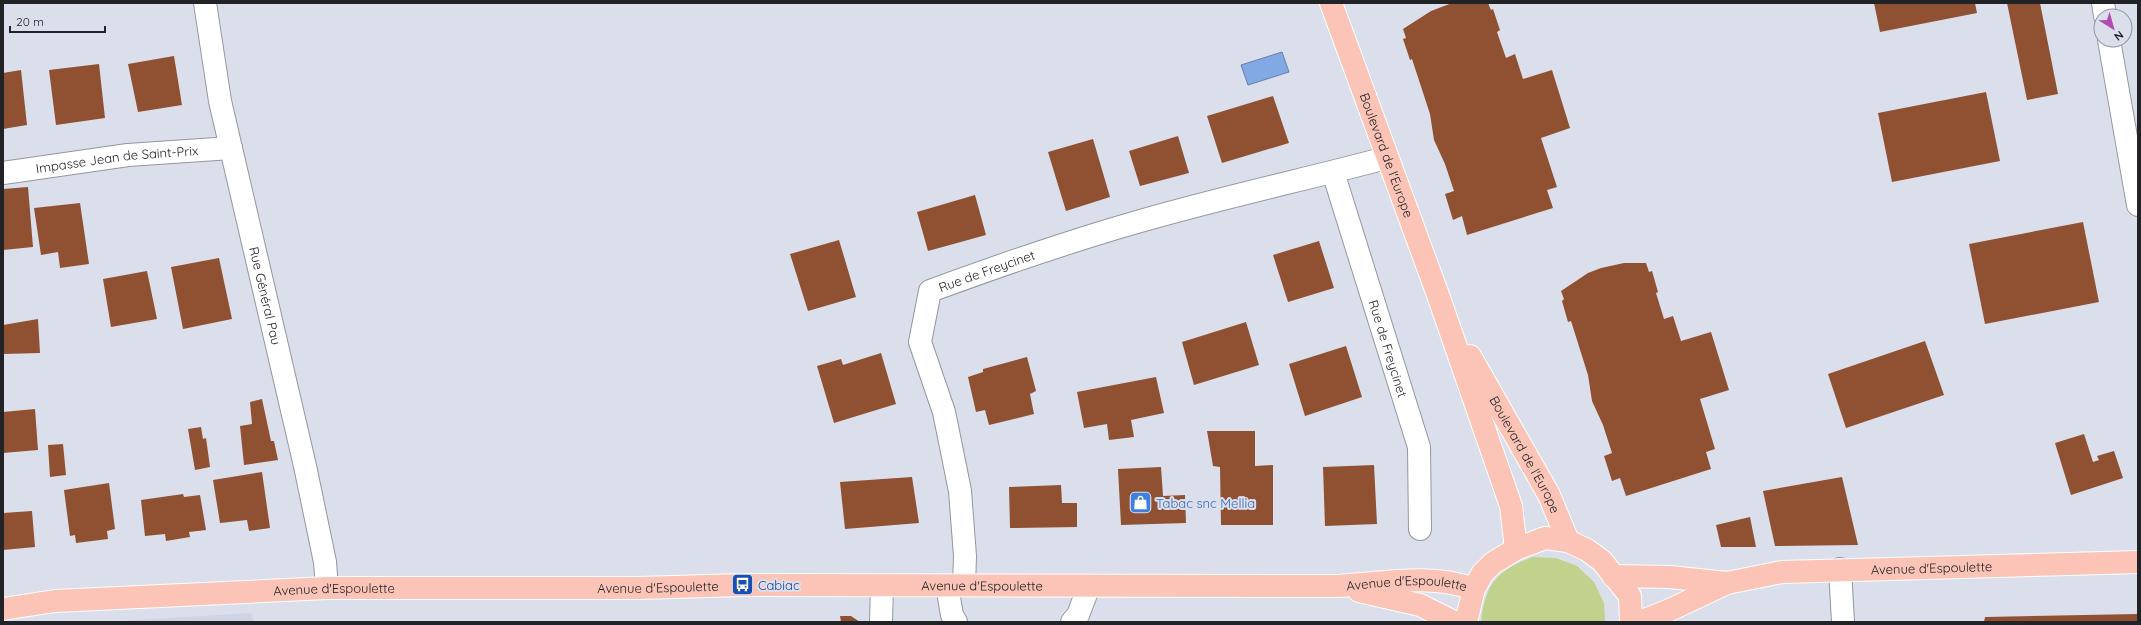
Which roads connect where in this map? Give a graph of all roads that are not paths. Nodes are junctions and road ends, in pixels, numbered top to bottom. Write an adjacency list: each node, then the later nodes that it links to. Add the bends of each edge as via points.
1 (205, 3): 4 (street, Rue Général Pau, via 220,100)
2 (1331, 3): 5 (main road, Boulevard de l'Europe)
3 (2110, 48): 8 (street)
4 (231, 148): 7 (street, Impasse Jean de Saint-Prix, via 128,155); 21 (street, Rue Général Pau, via 305,466 325,562)
5 (1386, 158): 6 (street, Rue de Freycinet); 9 (main road, Boulevard de l'Europe)
6 (1334, 172): 10 (street, Rue de Freycinet, via 1419,446); 17 (street, Rue de Freycinet, via 1282,183 1136,222 1021,258 930,291 920,342 944,412 960,491 965,556)
7 (3, 173)
8 (2138, 205)
9 (1443, 308): 11 (main road, Boulevard de l'Europe, via 1549,495); 12 (main road, Boulevard de l'Europe, via 1511,506)
10 (1420, 529)
11 (1568, 541): 12 (main road, via 1545,538); 15 (main road, via 1588,550 1602,561)
12 (1516, 549): 22 (main road, via 1482,574)
13 (2138, 562): 14 (main road, Avenue d'Espoulette)
14 (1840, 569): 16 (main road, Avenue d'Espoulette, via 1782,572); 31 (street)
15 (1613, 576): 16 (main road, via 1670,577); 29 (main road, via 1630,596)
16 (1727, 583): 30 (main road)
17 (956, 585): 18 (main road, Avenue d'Espoulette); 19 (main road, Avenue d'Espoulette); 25 (street, via 952,615)
18 (882, 586): 21 (main road, Avenue d'Espoulette); 24 (street)
19 (1089, 586): 20 (main road, Avenue d'Espoulette); 26 (street, via 1078,615)
20 (1338, 586): 22 (main road, Avenue d'Espoulette, via 1427,579 1455,582); 27 (main road, Avenue d'Espoulette, via 1420,605)
21 (327, 588): 23 (main road, Avenue d'Espoulette, via 55,601)
22 (1474, 588): 28 (main road)
23 (3, 609)
24 (881, 622)
25 (956, 622)
26 (1072, 622)
27 (1454, 622)
28 (1466, 622)
29 (1631, 622)
30 (1640, 622)
31 (1843, 622)

